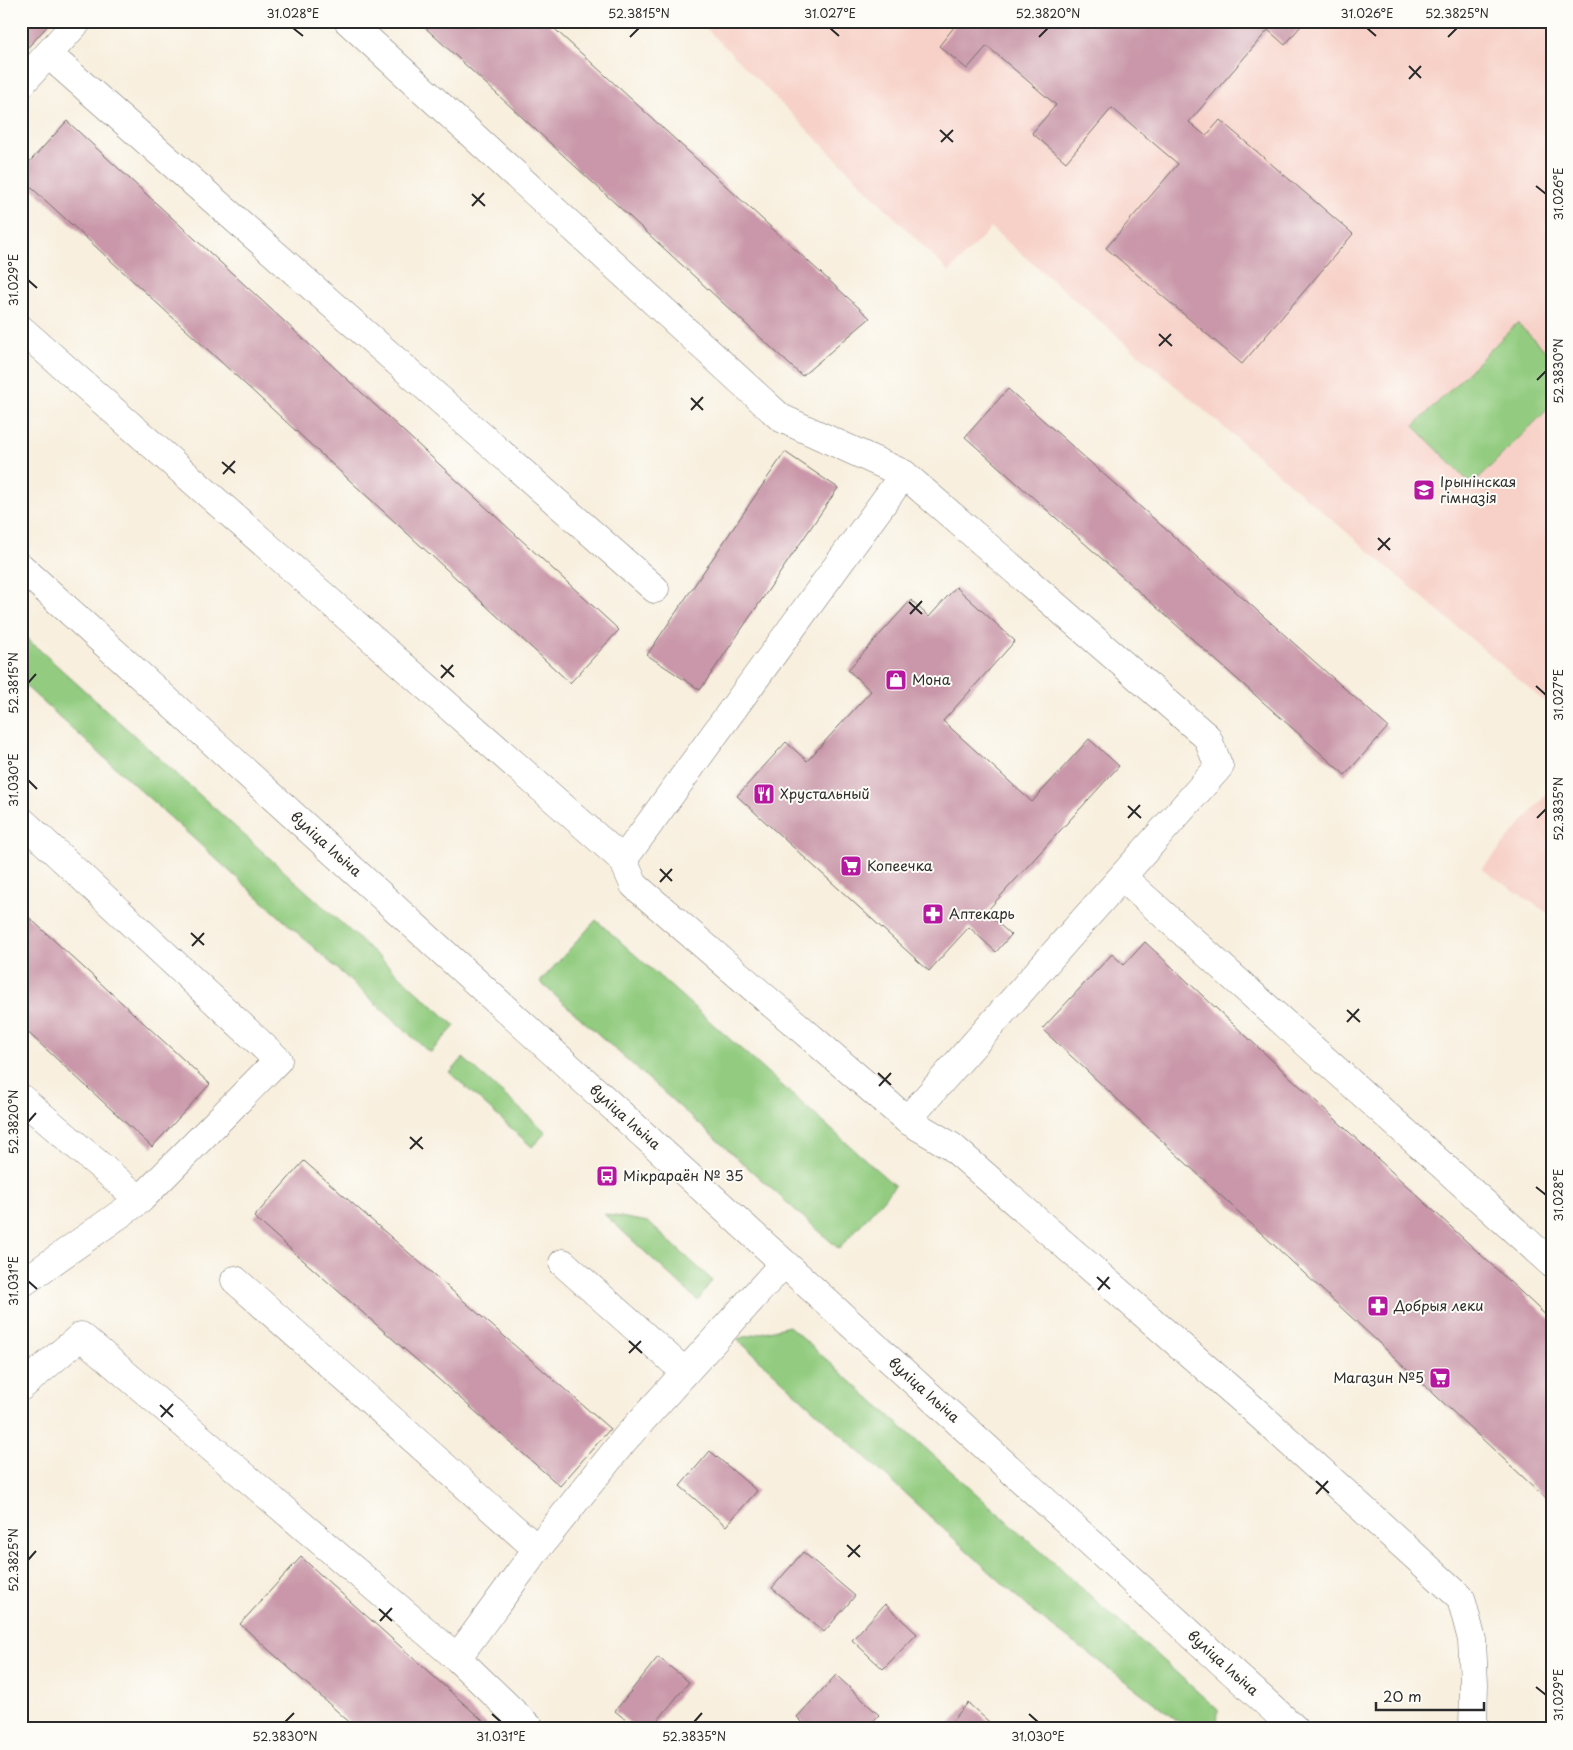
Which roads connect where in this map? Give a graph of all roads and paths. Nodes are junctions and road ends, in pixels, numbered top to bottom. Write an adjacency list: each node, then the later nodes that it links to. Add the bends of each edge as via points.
1 (78, 21): 3 (main road)
2 (348, 21): 6 (main road, via 781,418)
3 (49, 55): 4 (main road); 8 (main road)
4 (21, 84)
5 (21, 330): 10 (main road)
6 (904, 474): 10 (main road); 11 (main road, via 1207,737 1219,768)
7 (21, 567): 16 (main road, вуліца Ільіча)
8 (655, 589)
9 (21, 820): 14 (main road, via 278,1060)
10 (623, 860): 13 (main road, via 634,885)
11 (1123, 878): 13 (main road); 17 (main road)
12 (21, 1098): 14 (main road)
13 (907, 1120): 26 (main road, via 950,1146 1252,1408 1461,1598 1472,1640)
14 (140, 1200): 19 (main road)
15 (563, 1263): 20 (main road)
16 (784, 1263): 20 (main road); 24 (main road, вуліца Ільіча)
17 (1552, 1264)
18 (235, 1280): 22 (main road)
19 (21, 1284)
20 (685, 1372): 22 (main road, via 625,1439)
21 (21, 1386): 23 (main road, via 81,1336)
22 (536, 1549): 23 (main road)
23 (458, 1658): 25 (main road)
24 (1288, 1726)
25 (531, 1729)
26 (1473, 1729)

